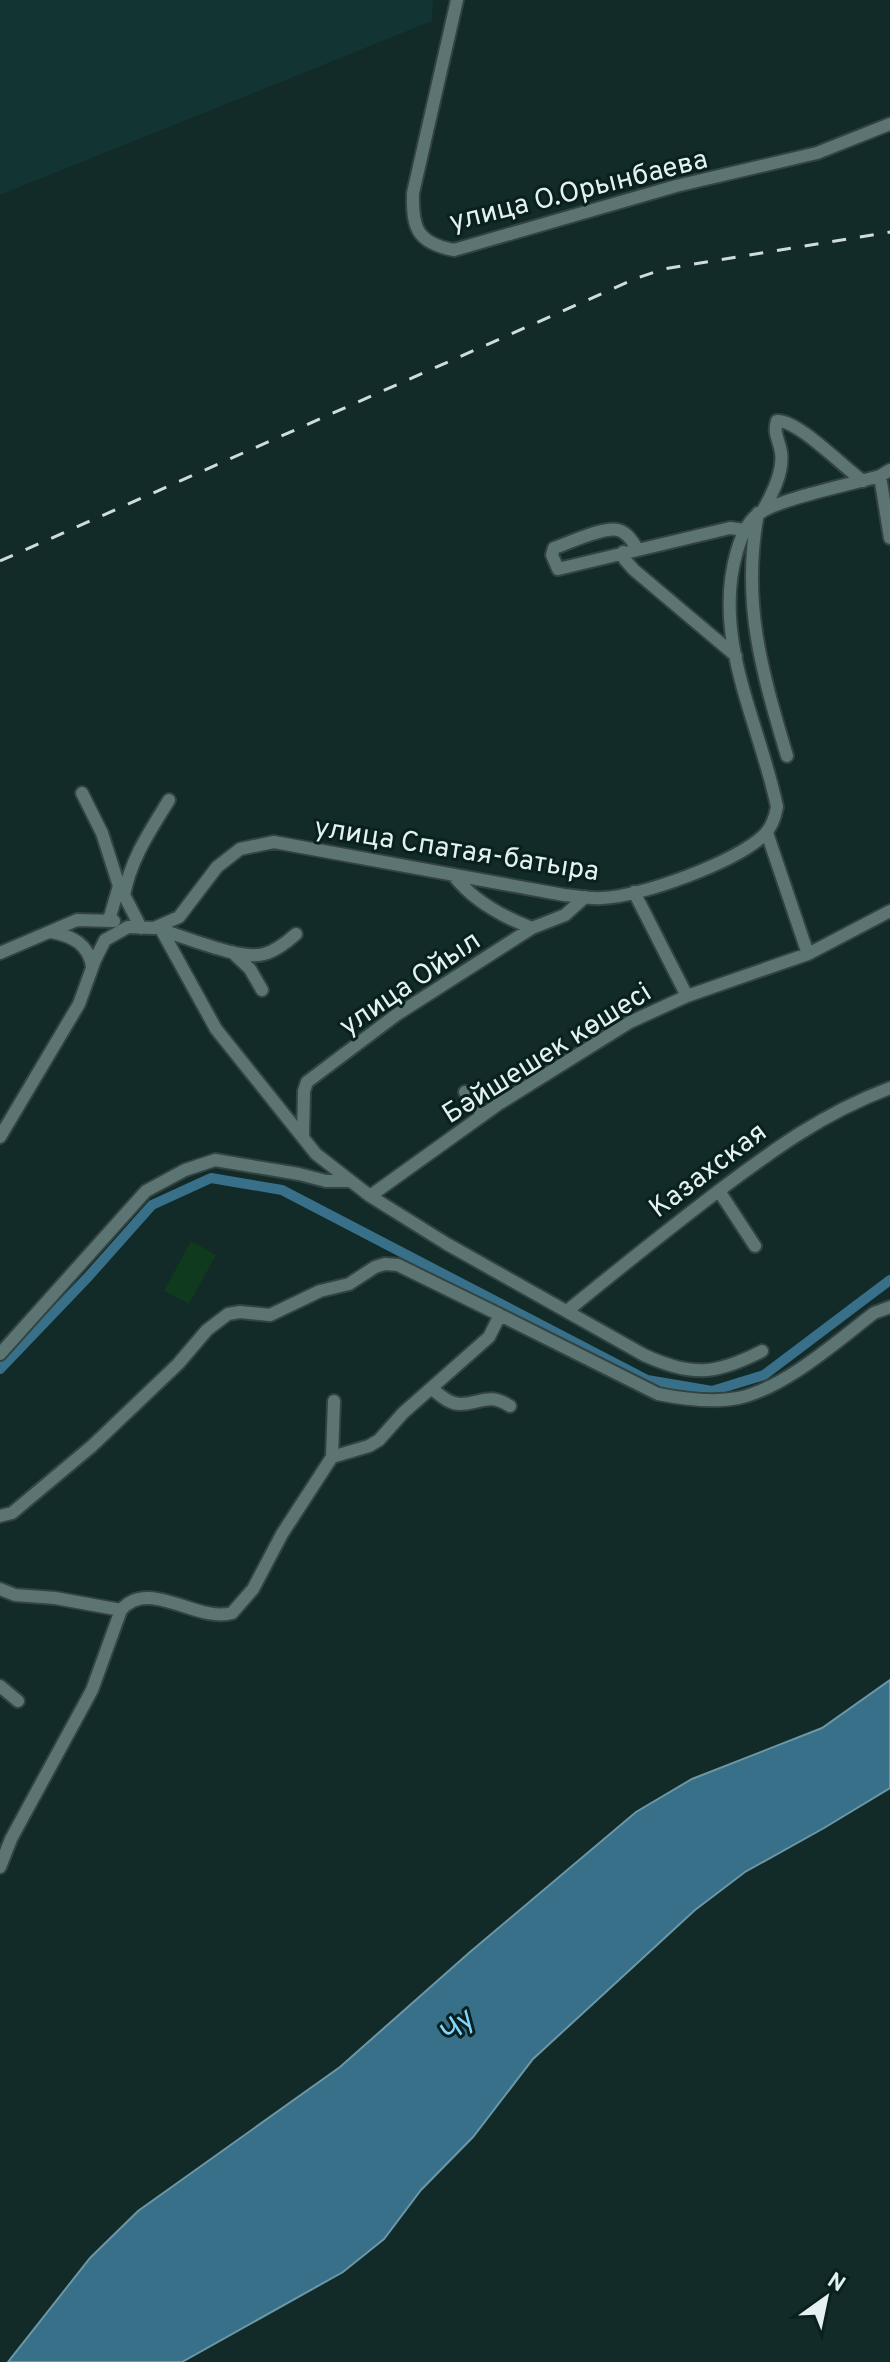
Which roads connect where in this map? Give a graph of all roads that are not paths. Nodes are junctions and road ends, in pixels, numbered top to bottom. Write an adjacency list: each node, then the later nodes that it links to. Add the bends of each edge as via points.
1 (457, 0): 2 (street, улица О.Орынбаева, via 413,193 412,219 423,237 439,247 454,250 676,186 817,153)
2 (890, 124)
3 (885, 473): 4 (street); 7 (street)
4 (863, 481): 5 (street); 5 (street, via 797,428 777,421 780,468)
5 (760, 513): 6 (street); 11 (street)
6 (745, 530): 8 (street, via 730,528); 10 (street)
7 (890, 538)
8 (637, 548): 9 (street); 9 (street, via 619,530 607,530 554,548 552,555 558,569)
9 (623, 552): 12 (street, via 634,570)
10 (735, 557): 11 (street); 12 (street, via 730,609)
11 (751, 567): 13 (street, via 751,603 764,676)
12 (736, 656): 16 (street, via 777,807)
13 (787, 756)
14 (82, 793): 18 (street)
15 (169, 800): 18 (street)
16 (767, 833): 19 (street, улица Спатая-батыра, via 687,876); 29 (street)
17 (454, 876): 20 (street, улица Спатая-батыра); 23 (street, улица Спатая-батыра, via 274,842 240,849 217,867 179,917); 24 (street, via 483,903)
18 (122, 891): 22 (street); 23 (street)
19 (634, 892): 20 (street, улица Спатая-батыра); 32 (street)
20 (585, 897): 24 (street, улица Ойыл, via 565,915)
21 (890, 911): 29 (street, Бәйшешек көшесі)
22 (109, 920): 23 (street); 25 (street, via 77,920)
23 (146, 928): 27 (street); 30 (street, улица Спатая-батыра, via 105,940); 36 (street, via 216,1029)
24 (532, 928): 36 (street, улица Ойыл, via 396,1015 307,1082)
25 (51, 932): 28 (street); 30 (street, via 82,944)
26 (296, 934): 27 (street, via 263,955)
27 (232, 952): 31 (street)
28 (0, 953)
29 (808, 954): 32 (street, Бәйшешек көшесі)
30 (92, 967): 37 (street, улица Спатая-батыра, via 79,1004)
31 (262, 990)
32 (687, 996): 35 (street, Бәйшешек көшесі, via 630,1022)
33 (890, 1088): 39 (street, Казахская, via 819,1120)
34 (465, 1092): 35 (street)
35 (483, 1115): 40 (street, Бәйшешек көшесі)
36 (303, 1136): 38 (street)
37 (0, 1137)
38 (349, 1181): 40 (street); 46 (street, via 215,1160 185,1170 146,1191)
39 (719, 1191): 41 (street); 43 (street, Казахская)
40 (370, 1196): 43 (street)
41 (755, 1246)
42 (890, 1307): 44 (street, via 781,1380 724,1400 658,1394)
43 (567, 1311): 45 (street, via 644,1355 680,1368 719,1370)
44 (500, 1315): 47 (street, via 489,1337); 51 (street, via 398,1265 385,1264 270,1315 228,1314 92,1446 12,1513)
45 (762, 1351)
46 (0, 1354)
47 (432, 1389): 49 (street, via 459,1404 483,1398); 50 (street, via 379,1440)
48 (334, 1401): 50 (street)
49 (510, 1406)
50 (332, 1457): 53 (street, via 253,1589 232,1613 212,1615 147,1597 129,1601)
51 (0, 1516)
52 (0, 1589): 53 (street)
53 (121, 1610): 56 (street, via 92,1690)
54 (1, 1690): 55 (street)
55 (18, 1701)
56 (0, 1867)

